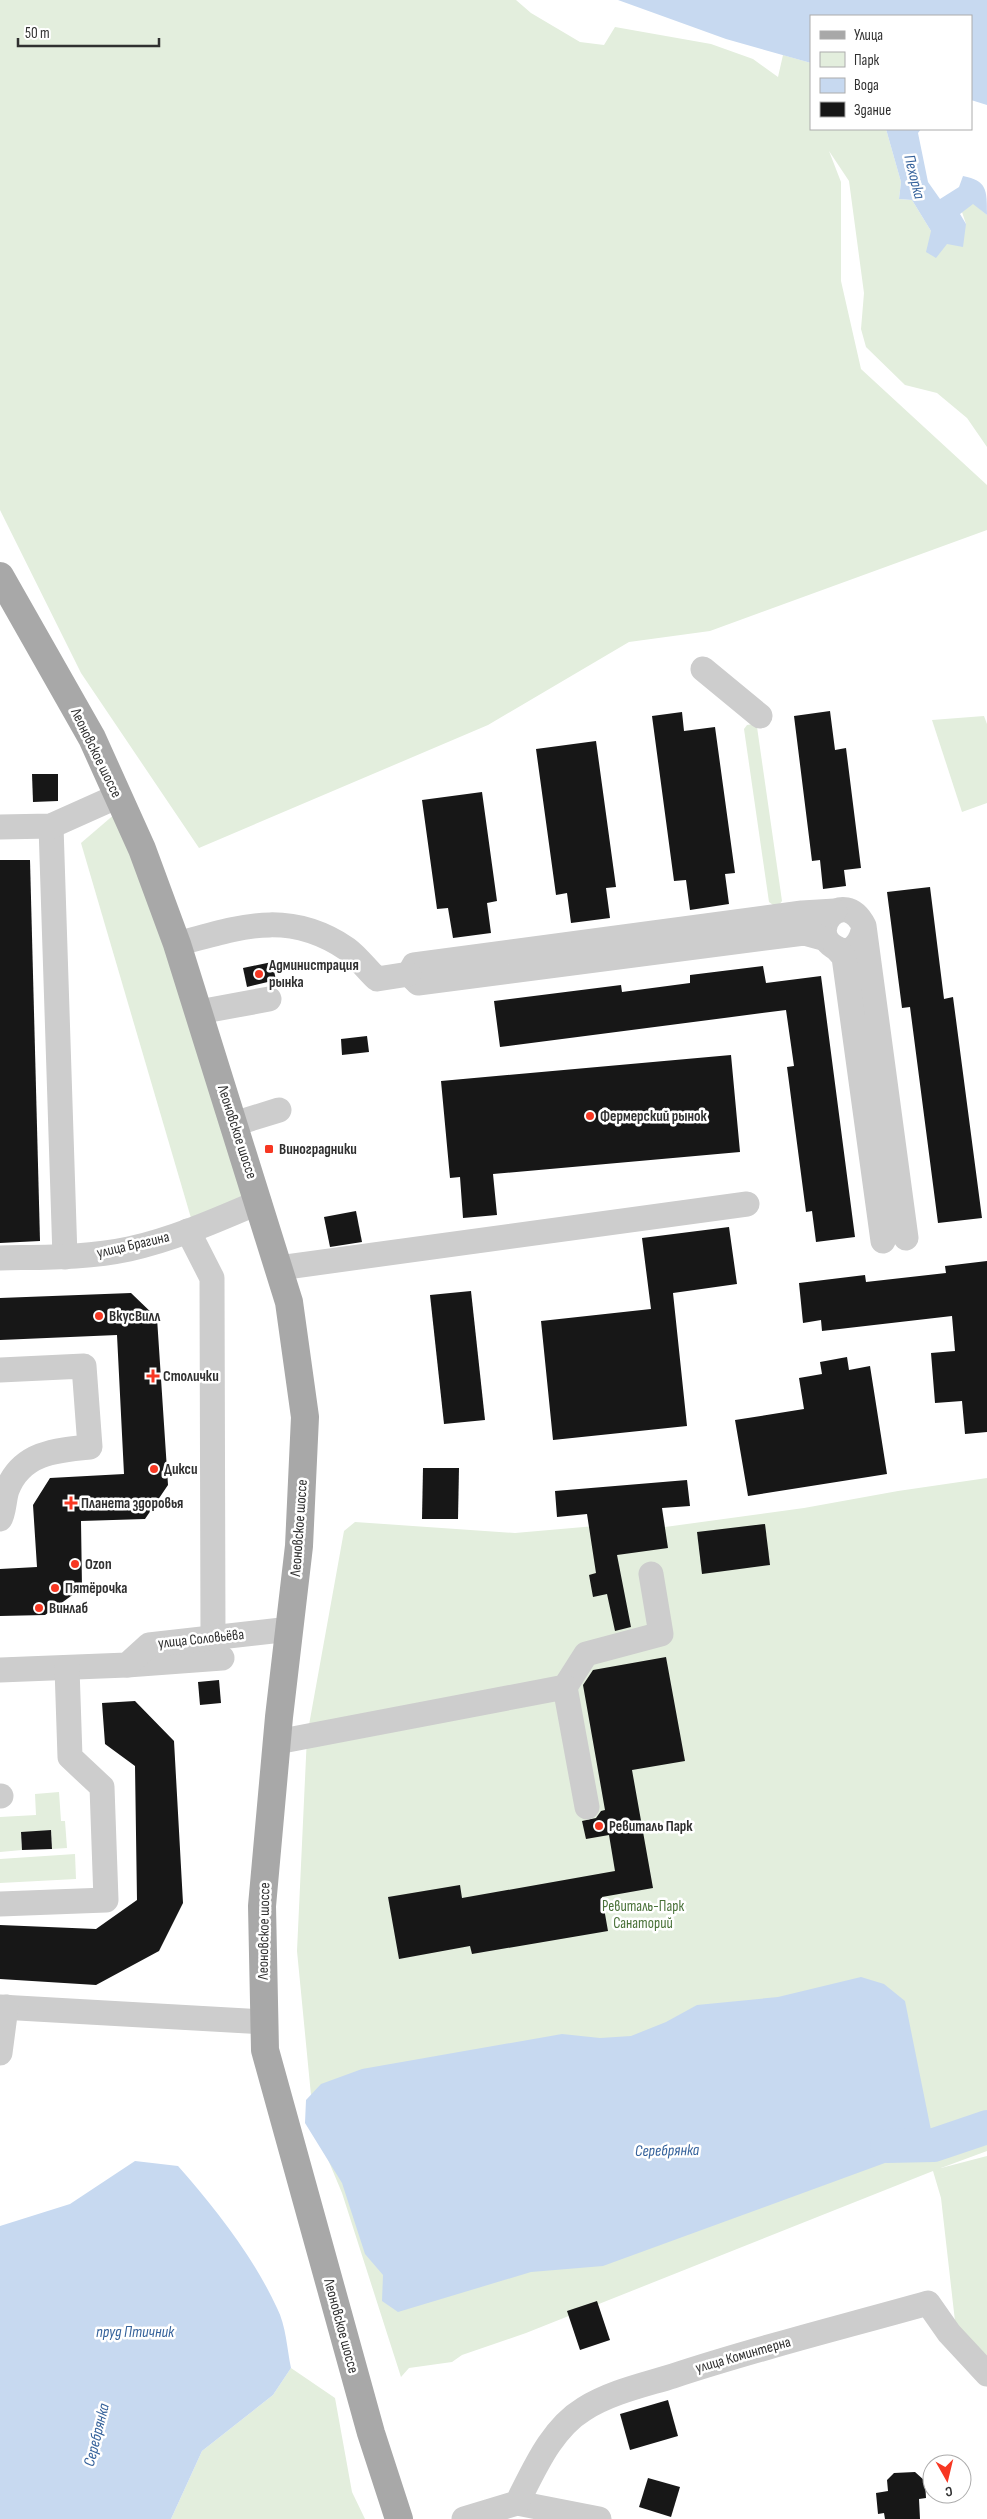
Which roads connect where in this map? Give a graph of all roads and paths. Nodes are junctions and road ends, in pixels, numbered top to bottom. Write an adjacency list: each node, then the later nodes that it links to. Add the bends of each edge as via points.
1 (0, 576): 4 (main road, Леоновское шоссе, via 92,738)
2 (703, 669): 3 (street)
3 (760, 716)
4 (118, 796): 5 (street); 9 (main road, Леоновское шоссе)
5 (52, 826): 6 (street); 19 (street)
6 (0, 827)
7 (835, 911): 8 (street, via 847,909 858,915); 10 (street, via 827,918 824,928); 11 (street, via 414,965)
8 (864, 926): 10 (street, via 863,938 856,946 846,950); 10 (street, via 894,1239 844,957)
9 (177, 944): 11 (street, via 243,927 278,924 315,931 348,950 377,979); 13 (main road, Леоновское шоссе)
10 (831, 944): 11 (street, via 804,933 418,983)
11 (409, 974)
12 (269, 999): 13 (street)
13 (199, 1012): 15 (main road, Леоновское шоссе)
14 (279, 1110): 15 (street)
15 (234, 1124): 16 (main road, Леоновское шоссе)
16 (259, 1202): 18 (street, улица Брагина); 21 (main road, Леоновское шоссе)
17 (747, 1204): 21 (street)
18 (188, 1231): 19 (street, улица Брагина, via 129,1249); 26 (street, via 212,1278)
19 (64, 1257): 20 (street, улица Брагина)
20 (0, 1258)
21 (279, 1268): 25 (main road, Леоновское шоссе, via 289,1302 305,1416 299,1546)
22 (0, 1370): 23 (street, via 84,1366 90,1447 50,1452 26,1463 9,1487)
23 (0, 1519)
24 (651, 1574): 29 (street, via 661,1634 586,1654)
25 (290, 1629): 26 (street, улица Соловьёва); 30 (main road, Леоновское шоссе)
26 (217, 1648): 27 (street, улица Соловьёва, via 149,1645 128,1665)
27 (67, 1668): 28 (street, улица Соловьёва); 32 (street, via 70,1758 102,1787 106,1900)
28 (0, 1670)
29 (564, 1687): 30 (street); 31 (street)
30 (277, 1742): 34 (main road, Леоновское шоссе, via 262,1906)
31 (587, 1807)
32 (0, 1904)
33 (3, 2007): 34 (street); 35 (street)
34 (264, 2022): 38 (main road, Леоновское шоссе, via 265,2050 371,2433)
35 (0, 2053)
36 (987, 2374): 37 (street, улица Коминтерна, via 949,2333 928,2303 691,2370 584,2409 547,2446)
37 (517, 2503): 39 (street); 40 (street)
38 (399, 2519)
39 (464, 2519)
40 (599, 2519)

